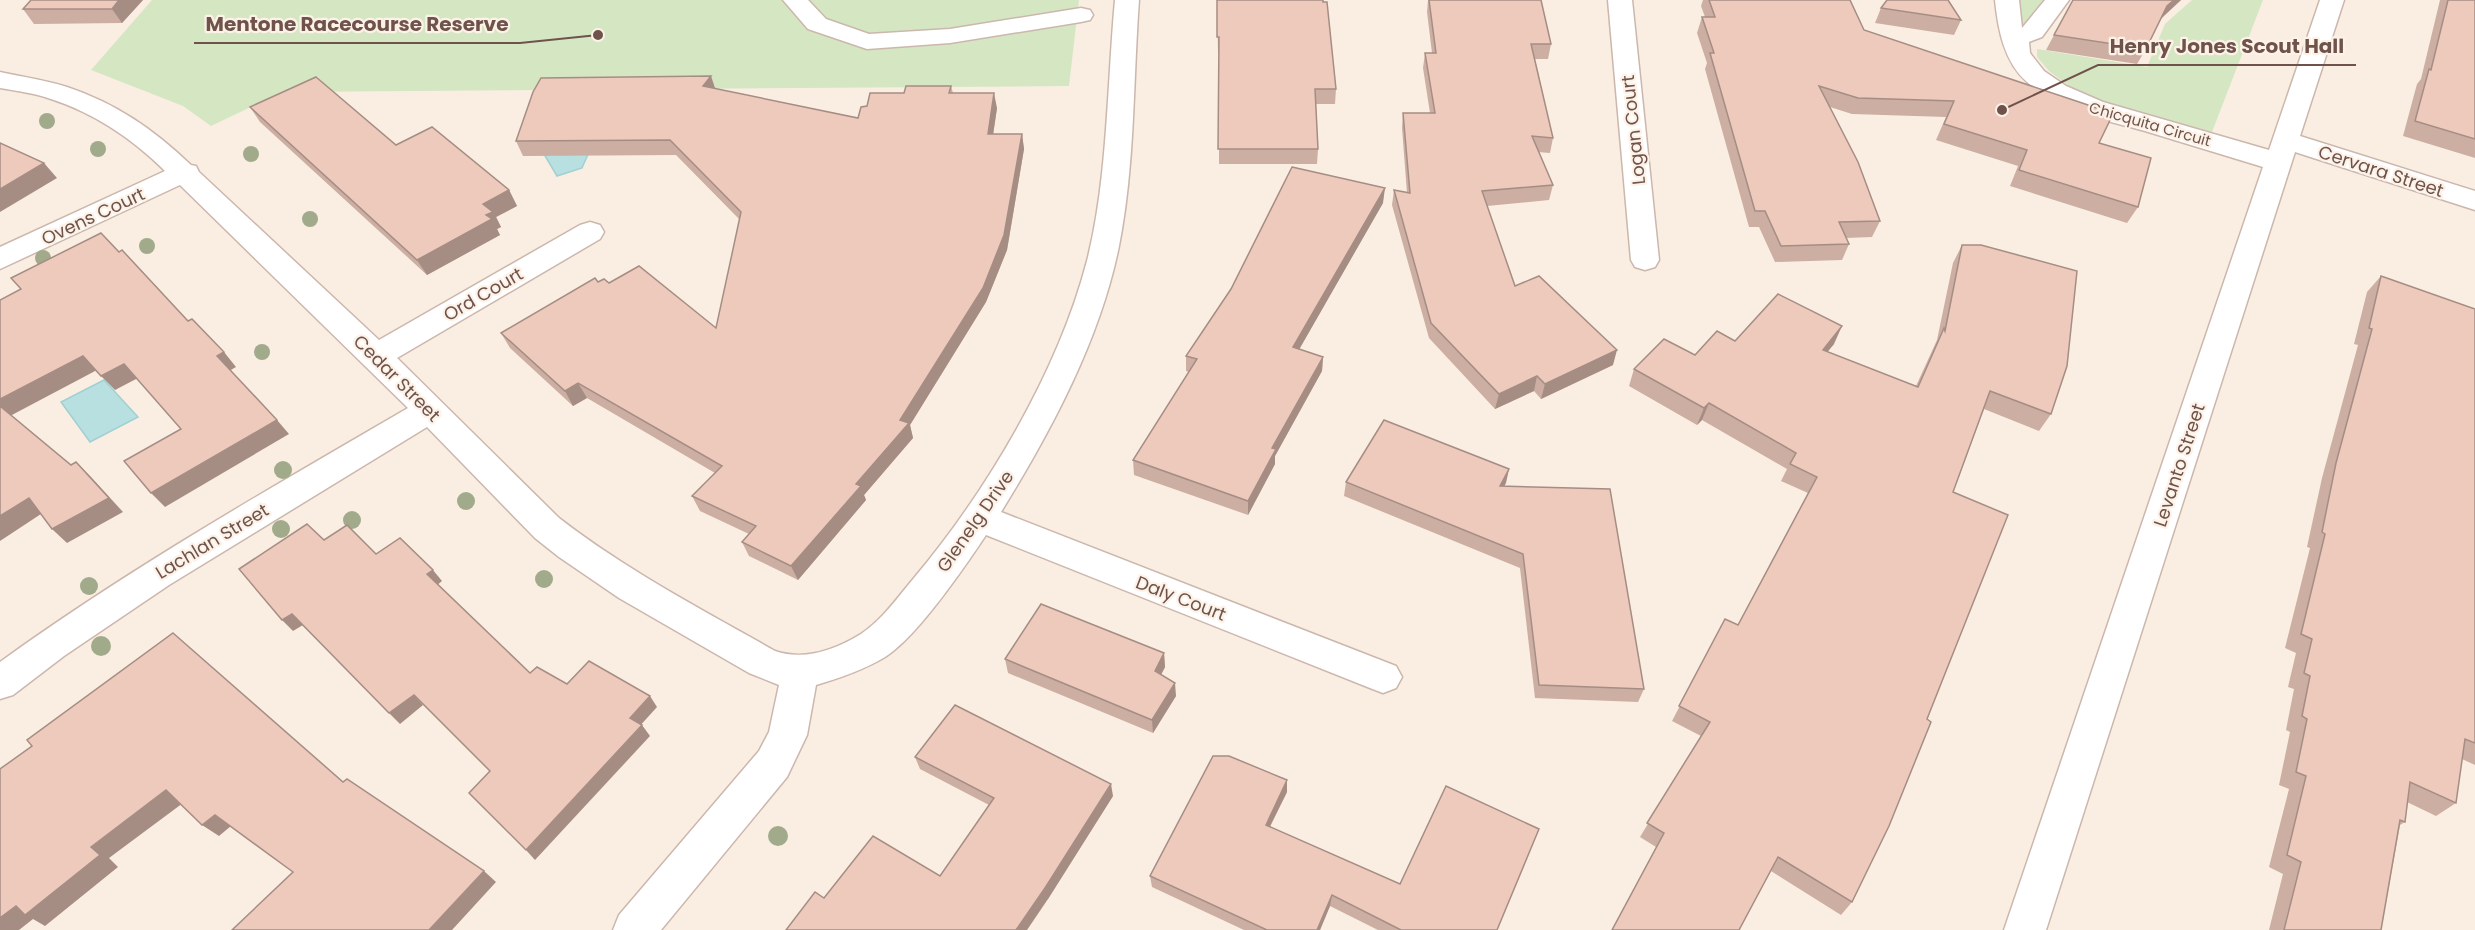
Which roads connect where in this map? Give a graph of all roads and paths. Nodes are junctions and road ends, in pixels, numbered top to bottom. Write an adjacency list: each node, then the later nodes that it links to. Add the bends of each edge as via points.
1 (795, 0): 7 (street, via 817,24 867,42 950,36)
2 (1127, 0): 18 (street, Glenelg Drive, via 1112,207 1096,286 1036,425)
3 (1620, 0): 15 (street, Logan Court)
4 (2007, 0): 8 (street, Chicquita Circuit, via 2010,28)
5 (2057, 0): 8 (street, via 2033,32)
6 (2332, 0): 10 (street, Levanto Street)
7 (1081, 15)
8 (2016, 38): 10 (street, Chicquita Circuit, via 2024,64 2044,84 2067,98 2094,108)
9 (0, 80): 11 (street, Cedar Street, via 57,92 97,108 142,134)
10 (2282, 151): 12 (street, Cervara Street); 23 (street, Levanto Street)
11 (186, 172): 14 (street, Ovens Court); 16 (street, Cedar Street)
12 (2475, 201)
13 (590, 232): 16 (street, Ord Court)
14 (0, 259)
15 (1645, 260)
16 (376, 356): 17 (street, Cedar Street)
17 (430, 410): 19 (street, Cedar Street, via 514,497 571,547 632,588 762,662); 21 (street, Lachlan Street, via 174,563)
18 (979, 518): 19 (street, Glenelg Drive, via 954,555 886,635 838,663); 20 (street, Daly Court)
19 (800, 672): 22 (street, via 788,735 773,764)
20 (1383, 677)
21 (0, 682)
22 (634, 930)
23 (2025, 930)

